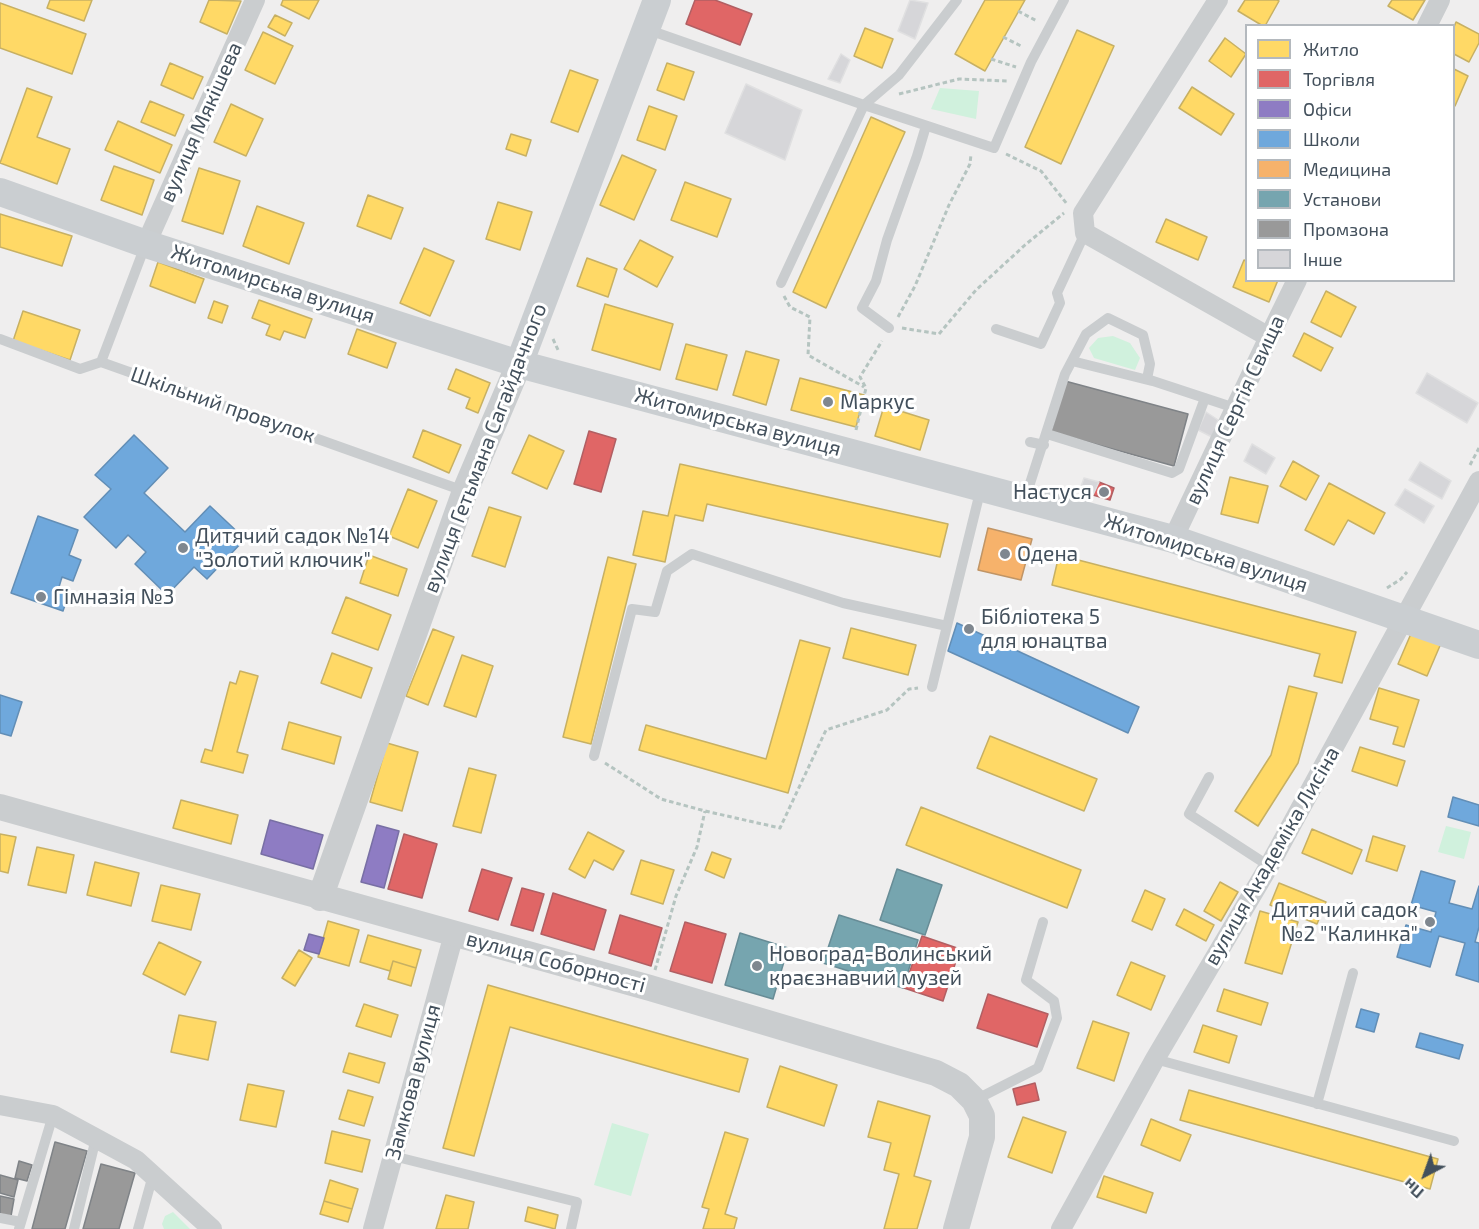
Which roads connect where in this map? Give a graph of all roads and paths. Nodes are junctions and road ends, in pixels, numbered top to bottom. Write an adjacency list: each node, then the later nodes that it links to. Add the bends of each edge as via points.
1 (255, 0): 21 (street, вулиця Мякішева)
2 (657, 0): 10 (main road, вулиця Гетьмана Сагайдачного)
3 (957, 0): 15 (lane, via 899,75)
4 (1064, 0): 18 (lane, via 1031,62)
5 (1218, 0): 20 (street, via 1083,213)
6 (1440, 0): 9 (street)
7 (1018, 12): 8 (path)
8 (1042, 23)
9 (1428, 24)
10 (646, 29): 15 (lane); 32 (main road, вулиця Гетьмана Сагайдачного)
11 (1003, 38): 12 (path)
12 (1028, 50)
13 (991, 59): 14 (path, via 1018,68 1010,81 959,79)
14 (896, 95)
15 (864, 105): 16 (lane); 23 (lane)
16 (926, 126): 17 (lane); 24 (lane, via 876,281 862,308)
17 (972, 141): 18 (lane); 24 (path, via 970,164 915,286)
18 (994, 148): 24 (path, via 1041,171 1071,209 1033,237 976,290 939,334)
19 (0, 192): 21 (main road, Житомирська вулиця)
20 (1085, 233): 25 (lane, via 1057,293 1060,303 1041,344); 27 (street)
21 (146, 244): 31 (lane); 32 (main road, Житомирська вулиця)
22 (1296, 282): 27 (street, вулиця Сергія Свища)
23 (781, 283): 34 (path, via 790,307 810,317 808,355)
24 (889, 328): 34 (path, via 860,377)
25 (996, 329)
26 (552, 336): 29 (path)
27 (1269, 336): 36 (street, вулиця Сергія Свища)
28 (0, 339): 31 (lane, via 80,369)
29 (564, 358)
30 (1072, 361): 33 (lane); 33 (lane, via 1086,334 1108,318 1143,334 1150,364); 37 (lane)
31 (101, 362): 44 (lane, Шкільний провулок)
32 (519, 364): 41 (main road, Житомирська вулиця); 44 (street, вулиця Гетьмана Сагайдачного)
33 (1147, 379): 35 (lane)
34 (866, 388): 41 (path)
35 (1205, 398): 36 (lane); 37 (lane, via 1179,469 1172,473)
36 (1235, 408): 46 (street, вулиця Сергія Свища)
37 (1047, 434): 39 (lane)
38 (1030, 442): 39 (lane)
39 (1044, 445): 45 (lane)
40 (1479, 448): 42 (path)
41 (850, 452): 43 (main road, Житомирська вулиця)
42 (1473, 476): 49 (street, вулиця Академіка Лисіна)
43 (981, 487): 45 (main road, Житомирська вулиця); 50 (lane)
44 (465, 491): 58 (street, вулиця Гетьмана Сагайдачного)
45 (1025, 499): 46 (main road, Житомирська вулиця)
46 (1173, 539): 49 (main road, Житомирська вулиця)
47 (1407, 571): 48 (path, via 1389,588)
48 (1380, 586)
49 (1405, 619): 51 (main road, Житомирська вулиця); 57 (street, вулиця Академіка Лисіна)
50 (947, 626): 52 (lane); 53 (lane, via 843,603 692,554 667,571 655,612 632,609)
51 (1479, 645)
52 (932, 687): 56 (path, via 909,689 886,710 826,730 780,828)
53 (594, 756): 56 (path, via 662,799)
54 (1209, 777): 57 (lane, via 1190,814)
55 (0, 807): 58 (street, вулиця Соборності)
56 (705, 812): 62 (path)
57 (1269, 866): 63 (street, вулиця Академіка Лисіна)
58 (320, 898): 60 (street, вулиця Соборності)
59 (1043, 922): 64 (lane, via 1026,980 1054,1001 1057,1018 1046,1048 1038,1068)
60 (454, 934): 62 (street, вулиця Соборності); 70 (street, Замкова вулиця)
61 (1353, 973): 65 (lane)
62 (650, 988): 64 (street, вулиця Соборності, via 936,1072 959,1085)
63 (1155, 1059): 65 (lane); 80 (street, вулиця Академіка Лисіна)
64 (974, 1100): 79 (street, via 982,1116 982,1137)
65 (1317, 1104): 69 (lane)
66 (0, 1105): 67 (street)
67 (53, 1115): 68 (street); 73 (lane)
68 (96, 1138): 71 (street, via 136,1160); 74 (lane)
69 (1454, 1141)
70 (393, 1156): 77 (street, Замкова вулиця); 78 (lane, via 577,1202)
71 (153, 1175): 75 (lane); 76 (street)
72 (0, 1218): 73 (lane)
73 (20, 1226)
74 (74, 1229)
75 (138, 1229)
76 (213, 1229)
77 (373, 1229)
78 (571, 1229)
79 (956, 1229)
80 (1060, 1229)

